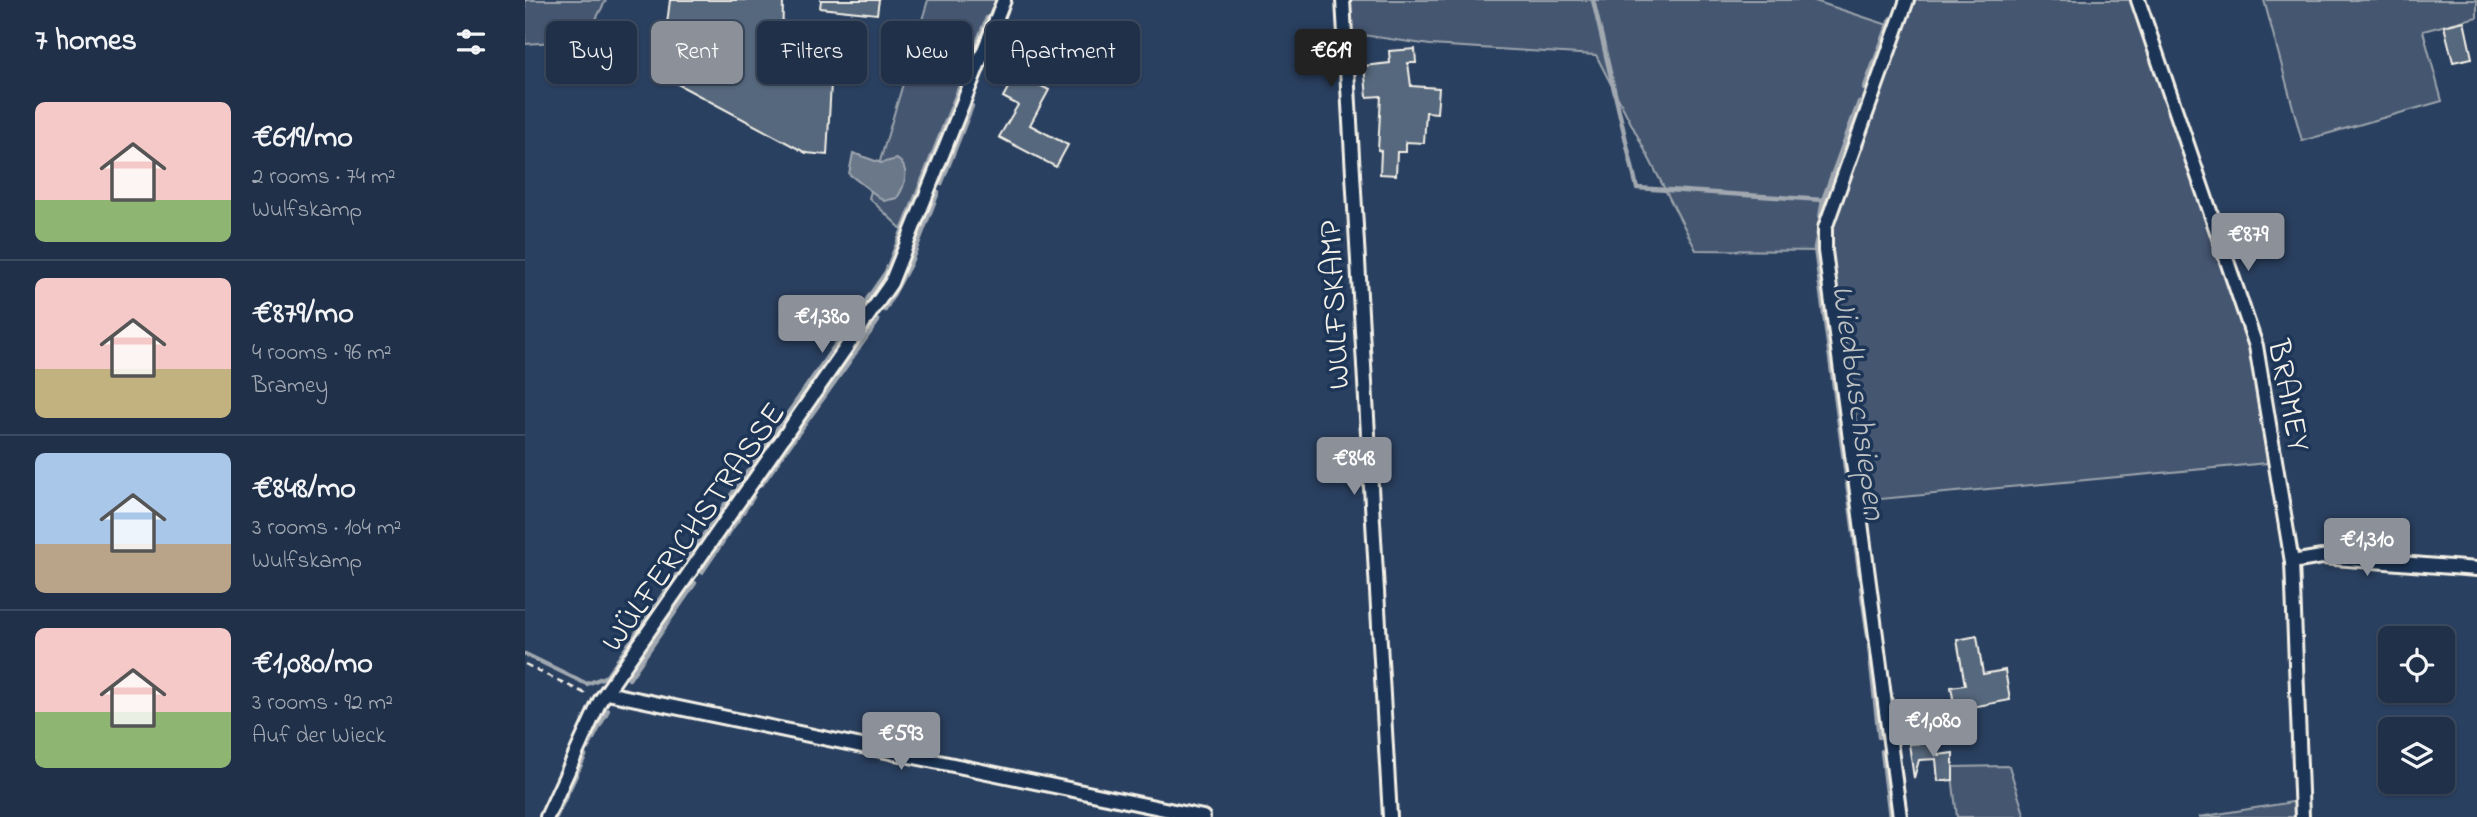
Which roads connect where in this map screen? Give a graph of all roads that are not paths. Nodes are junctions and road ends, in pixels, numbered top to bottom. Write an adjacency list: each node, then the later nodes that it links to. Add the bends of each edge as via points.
1 (1004, 0): 7 (street, WÜLFERICHSTRASSE, via 891,283)
2 (1343, 0): 10 (street, WULFSKAMP)
3 (1907, 0): 11 (street, via 1825,228)
4 (2138, 0): 5 (street, BRAMEY, via 2256,346)
5 (2292, 562): 6 (street, via 2322,557); 12 (street, BRAMEY)
6 (2477, 569)
7 (604, 697): 8 (street, WÜLFERICHSTRASSE); 9 (street)
8 (547, 817)
9 (1203, 817)
10 (1390, 817)
11 (1900, 817)
12 (2302, 817)

